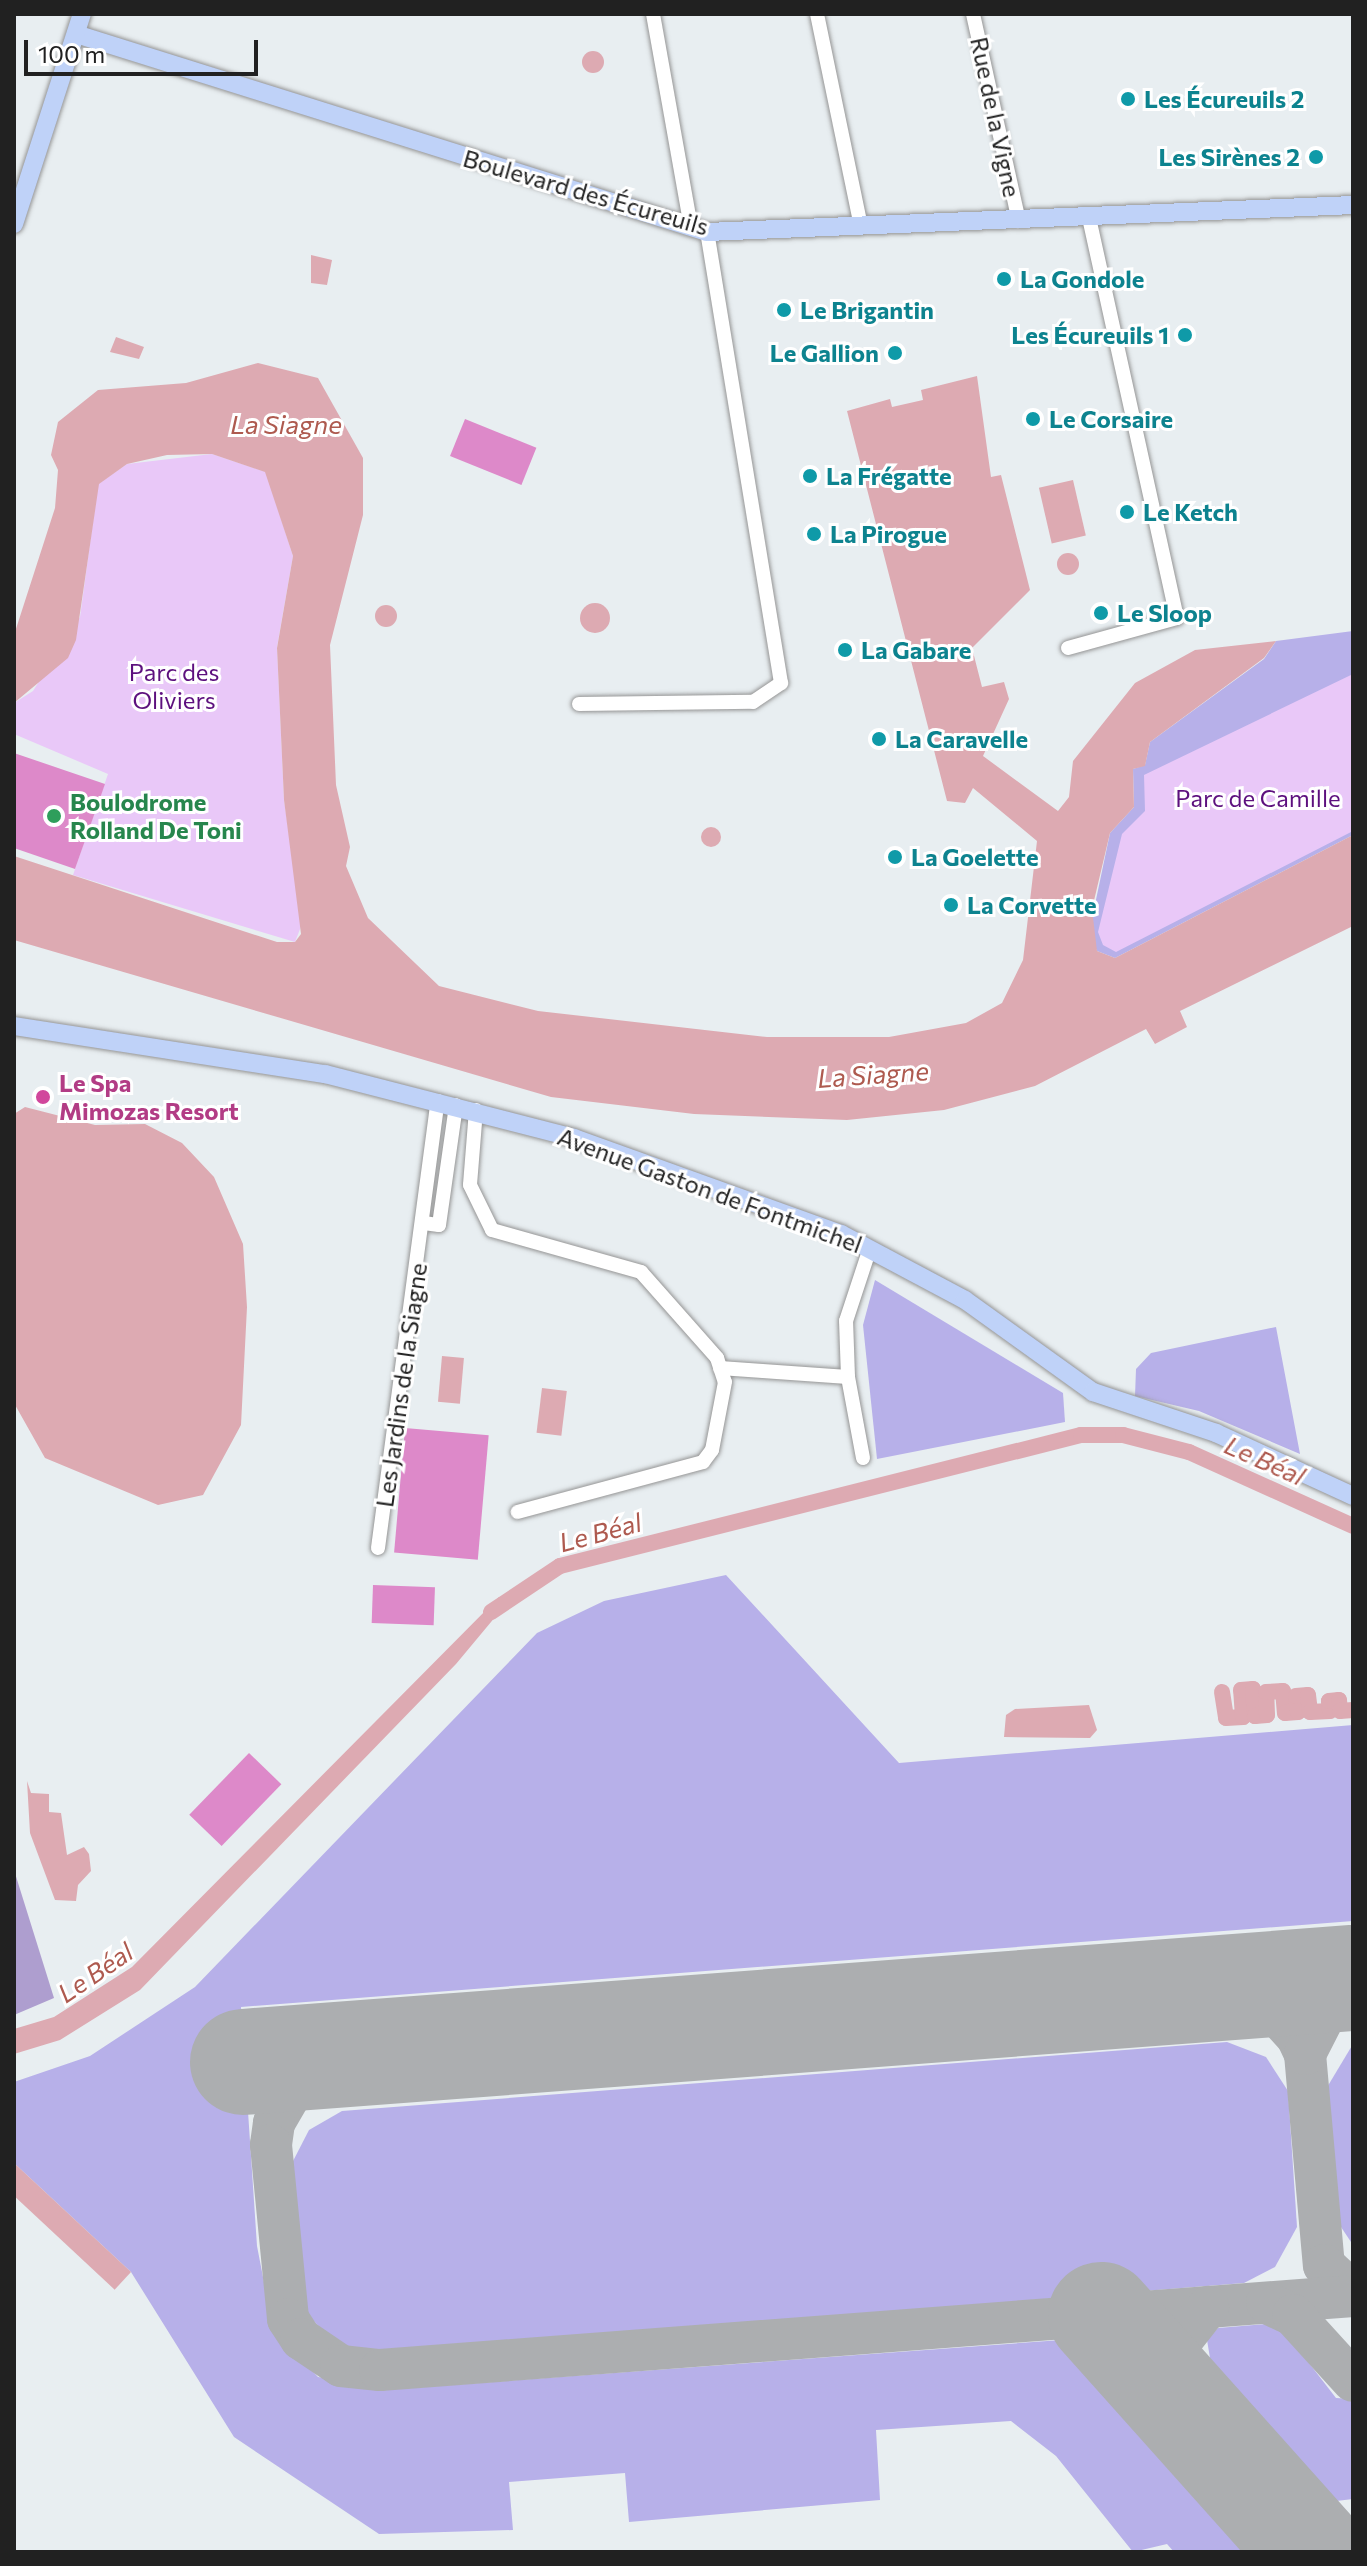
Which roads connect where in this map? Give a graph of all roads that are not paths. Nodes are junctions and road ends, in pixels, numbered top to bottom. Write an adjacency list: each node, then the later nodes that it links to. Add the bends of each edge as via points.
1 (82, 14): 5 (main road)
2 (653, 14): 11 (street)
3 (817, 14): 10 (street)
4 (973, 14): 8 (street, Rue de la Vigne)
5 (76, 34): 9 (main road); 11 (main road, Boulevard des Écureuils)
6 (1353, 205): 7 (main road, Boulevard des Écureuils)
7 (1089, 218): 8 (main road, Boulevard des Écureuils); 12 (street, via 1177,618)
8 (1019, 221): 10 (main road, Boulevard des Écureuils)
9 (14, 224)
10 (861, 226): 11 (main road, Boulevard des Écureuils)
11 (699, 229): 13 (street, via 781,683 753,702)
12 (1068, 648)
13 (579, 704)
14 (14, 1026): 15 (main road, Avenue Gaston de Fontmichel, via 255,1061)
15 (447, 1103): 16 (main road, Avenue Gaston de Fontmichel); 23 (street, Les Jardins de la Siagne, via 439,1225 424,1223)
16 (476, 1110): 17 (main road, Avenue Gaston de Fontmichel, via 603,1148); 18 (street, via 470,1185 492,1230 635,1268)
17 (870, 1248): 19 (street, via 846,1321); 21 (main road, Avenue Gaston de Fontmichel, via 965,1300 1093,1392 1216,1433)
18 (720, 1368): 19 (street); 22 (street, via 717,1431 703,1462)
19 (848, 1377): 20 (street)
20 (863, 1458)
21 (1353, 1496)
22 (518, 1512)
23 (378, 1548)

